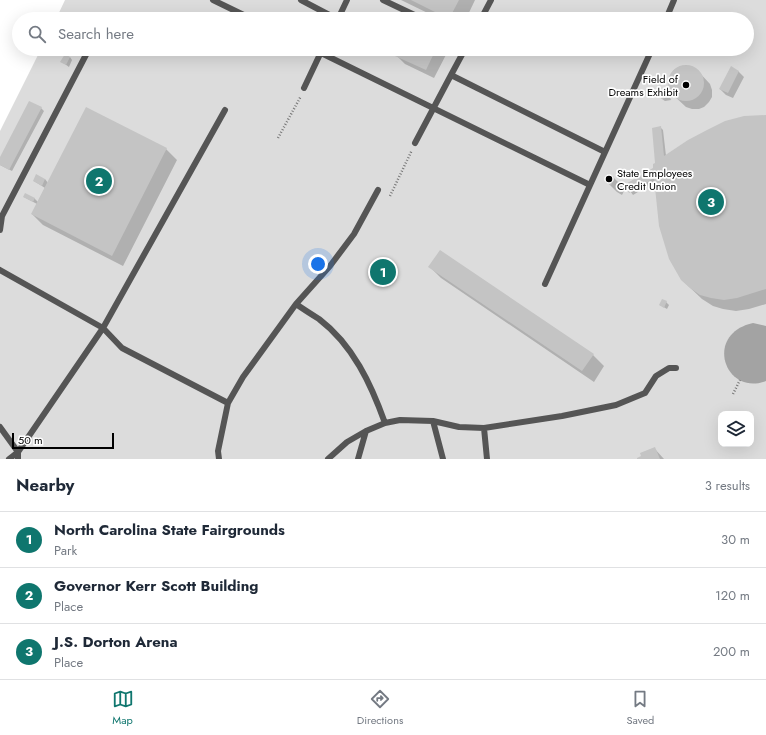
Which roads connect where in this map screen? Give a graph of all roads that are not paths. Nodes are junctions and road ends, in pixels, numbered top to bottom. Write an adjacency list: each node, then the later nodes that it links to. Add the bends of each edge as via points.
1 (213, 0): 7 (lane)
2 (301, 0): 8 (lane)
3 (347, 0): 9 (lane)
4 (382, 0): 10 (lane)
5 (491, 0): 11 (lane)
6 (674, 0): 12 (lane)
7 (238, 12)
8 (324, 12)
9 (341, 12)
10 (408, 12)
11 (485, 12)
12 (669, 12)
13 (85, 56): 26 (lane, via 2,216)
14 (319, 56): 19 (lane)
15 (331, 56): 20 (lane)
16 (461, 56): 18 (lane)
17 (649, 56): 23 (lane)
18 (451, 76): 20 (lane); 23 (lane)
19 (304, 88)
20 (433, 108): 22 (lane); 24 (lane)
21 (225, 110): 30 (lane)
22 (415, 143)
23 (605, 152): 24 (lane)
24 (590, 185): 28 (lane)
25 (378, 190): 29 (lane, via 354,234)
26 (0, 230)
27 (0, 270): 30 (lane)
28 (545, 284)
29 (296, 304): 32 (lane); 34 (lane, via 332,331 356,360 375,394)
30 (103, 328): 32 (lane, via 122,348); 38 (lane)
31 (676, 368): 36 (lane, via 669,368 656,376 645,393 607,408)
32 (228, 403): 41 (lane, via 218,451)
33 (433, 421): 34 (lane, via 400,420); 36 (lane, via 459,427); 44 (lane)
34 (385, 423): 37 (lane)
35 (0, 426): 38 (lane)
36 (484, 428): 45 (lane)
37 (366, 431): 42 (lane, via 347,442); 43 (lane)
38 (18, 452): 39 (lane); 40 (lane)
39 (9, 459)
40 (18, 459)
41 (219, 459)
42 (328, 459)
43 (358, 459)
44 (443, 459)
45 (487, 459)

